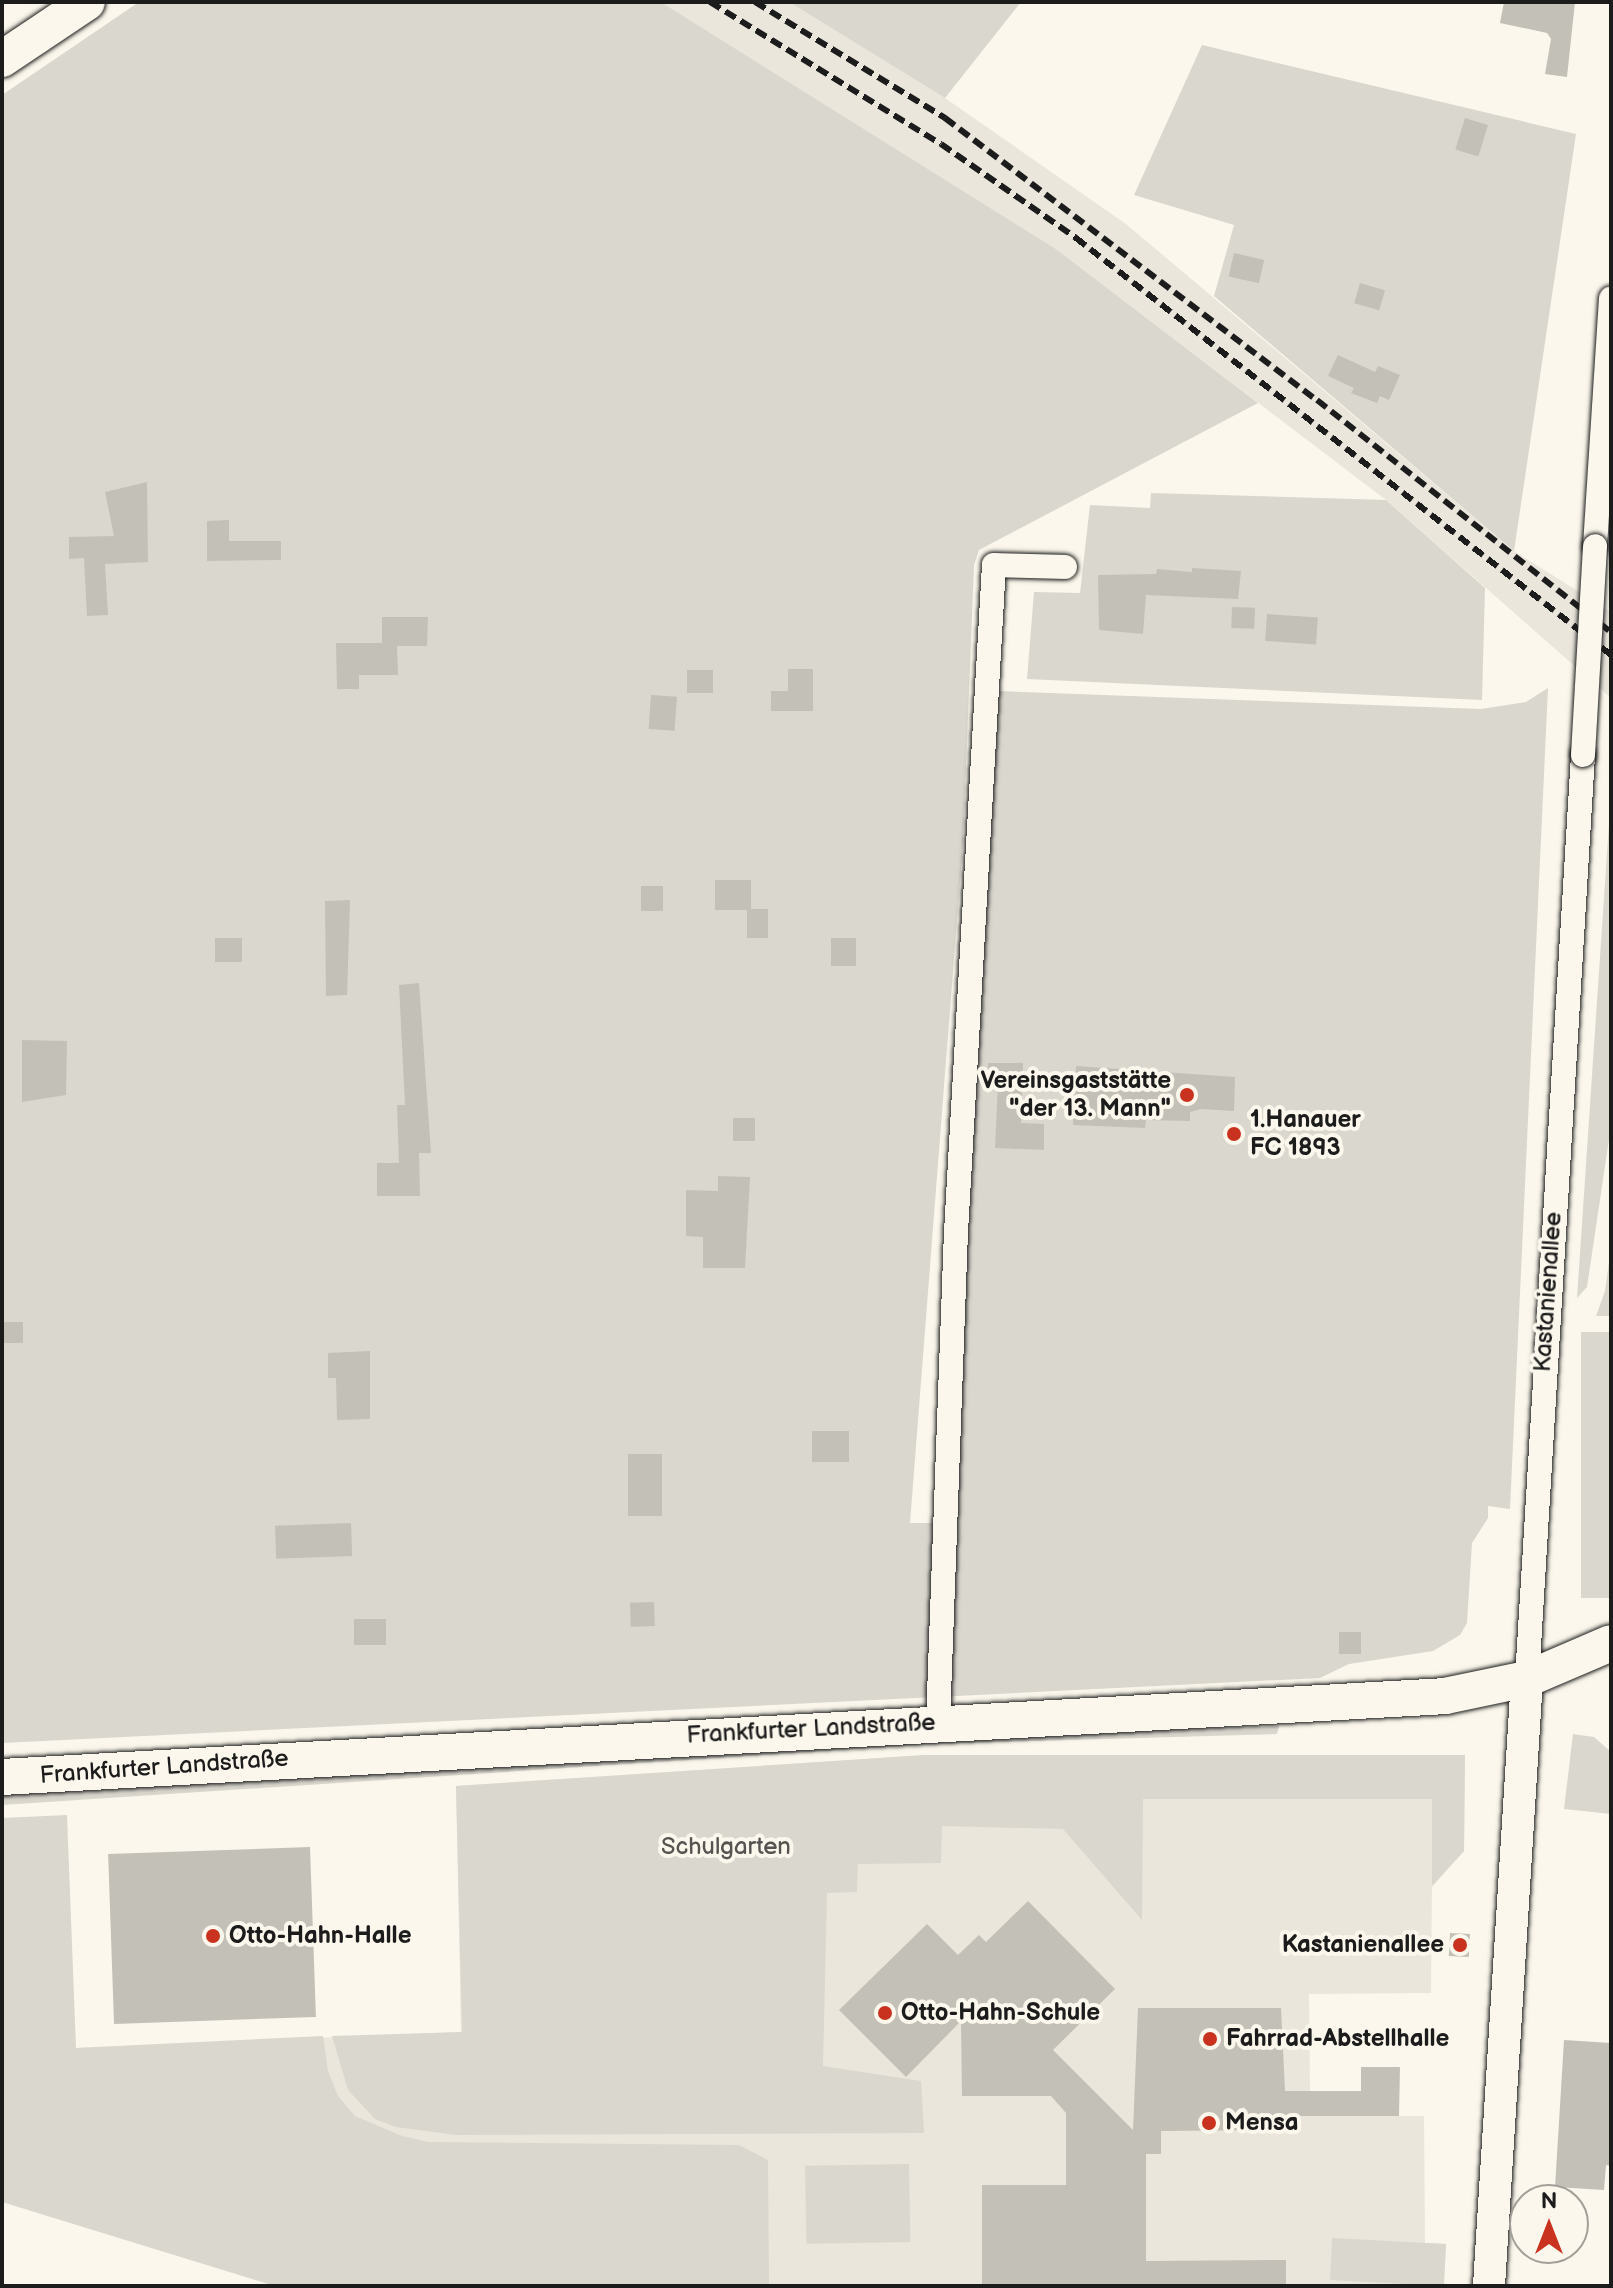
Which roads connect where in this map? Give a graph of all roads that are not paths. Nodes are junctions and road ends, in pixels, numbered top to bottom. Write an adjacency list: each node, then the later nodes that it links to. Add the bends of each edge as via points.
1 (87, 2): 2 (main road)
2 (2, 59)
3 (1611, 299): 6 (street, Kastanienallee, bridge)
4 (1065, 567): 7 (street, via 994,565 955,1248)
5 (1611, 1643): 6 (main road, Frankfurter Landstraße)
6 (1527, 1679): 7 (main road, Frankfurter Landstraße, via 1445,1696); 9 (street, Kastanienallee)
7 (938, 1722): 8 (main road, Frankfurter Landstraße)
8 (2, 1777)
9 (1489, 2286)

